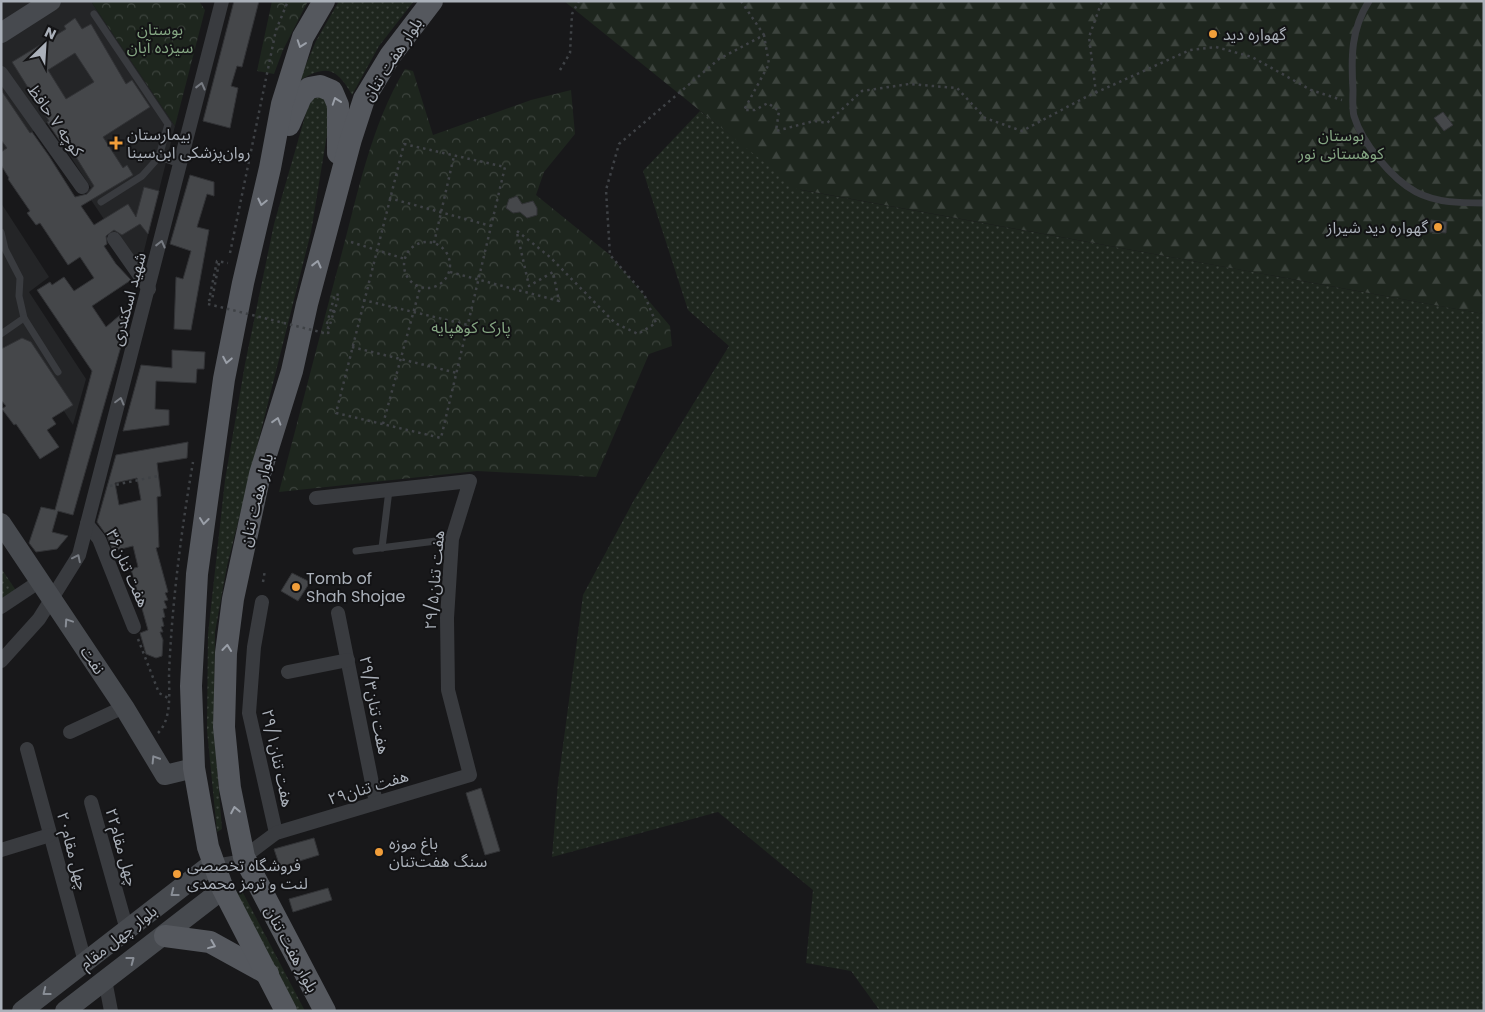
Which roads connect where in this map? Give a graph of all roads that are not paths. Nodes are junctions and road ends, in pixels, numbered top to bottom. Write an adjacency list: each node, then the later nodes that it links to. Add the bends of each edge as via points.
1 (51, 1): 7 (main road)
2 (222, 1): 10 (street, شهید اسکندری, one-way to 2)
3 (324, 1): 11 (main road, بلوار هفت تنان, one-way to 11, via 304,37 291,75)
4 (432, 1): 12 (main road, بلوار هفت تنان, via 390,56 364,99)
5 (1369, 1): 15 (lane, via 1352,41 1354,115 1365,141 1398,179 1416,192 1437,200)
6 (94, 14): 9 (lane, via 168,124)
7 (1, 34)
8 (1, 73): 13 (street, کوچه ۷ حافظ)
9 (159, 157): 10 (lane); 14 (lane, via 142,176)
10 (181, 164): 18 (street, شهید اسکندری, one-way to 10)
11 (270, 168): 12 (main road, one-way to 11, via 338,105 332,91 320,86 309,88 301,97); 41 (main road, بلوار هفت تنان, one-way to 41, via 241,293 211,460 197,583 191,686)
12 (337, 184): 48 (main road, بلوار هفت تنان, one-way to 12, via 230,788 224,727 226,653 233,599 260,474 292,371)
13 (82, 187)
14 (102, 202)
15 (1484, 203)
16 (1, 232): 19 (lane, via 5,249 20,278 19,296)
17 (114, 238): 18 (street)
18 (149, 289): 25 (street, شهید اسکندری, one-way to 18)
19 (24, 318): 20 (lane); 21 (lane)
20 (1, 334)
21 (58, 372)
22 (389, 490): 23 (street, ۲۹/۵هفت تنان); 26 (street, ۲۹/۵هفت تنان, via 470,481); 27 (lane)
23 (316, 498)
24 (1, 524): 29 (main road, نفت)
25 (87, 524): 30 (street, شهید اسکندری, one-way to 25, via 79,555); 34 (street, هفت تنان۳۶, via 99,539)
26 (452, 540): 27 (lane); 42 (street, ۲۹/۵هفت تنان, via 447,618 448,690)
27 (382, 548): 28 (lane)
28 (356, 551)
29 (40, 581): 30 (main road, نفت); 32 (street)
30 (53, 600): 36 (street, شهید اسکندری); 38 (main road, نفت, one-way to 30)
31 (262, 602): 45 (street, ۲۹/۱هفت تنان, via 254,646 249,713)
32 (1, 607)
33 (338, 613): 35 (street, ۲۹/۳هفت تنان)
34 (134, 627)
35 (348, 660): 37 (street); 44 (street, ۲۹/۳هفت تنان)
36 (1, 661)
37 (288, 672)
38 (124, 707): 39 (street); 41 (main road, نفت, one-way to 38, via 165,775)
39 (70, 732)
40 (27, 750): 46 (street, چهل مقام۲۰)
41 (194, 768): 49 (main road, بلوار هفت تنان)
42 (470, 775): 44 (street, هفت تنان۲۹)
43 (91, 802): 51 (street, چهل مقام۲۲)
44 (376, 803): 45 (street, هفت تنان۲۹)
45 (276, 833): 48 (street)
46 (50, 834): 47 (street); 53 (street, چهل مقام۲۰)
47 (1, 850)
48 (244, 857): 49 (lane); 61 (main road, بلوار هفت تنان)
49 (213, 863): 50 (main road, بلوار هفت تنان); 51 (main road, بلوار چهل مقام, one-way to 51)
50 (223, 889): 52 (main road, بلوار چهل مقام); 57 (main road, بلوار هفت تنان)
51 (127, 930): 53 (main road, بلوار چهل مقام)
52 (165, 936): 55 (main road, بلوار چهل مقام, one-way to 52); 57 (main road, one-way to 57, via 210,942)
53 (85, 962): 54 (main road, بلوار چهل مقام)
54 (69, 974): 56 (main road); 58 (main road, بلوار چهل مقام, one-way to 58)
55 (105, 980): 56 (main road, بلوار چهل مقام); 60 (street)
56 (84, 996): 59 (main road, بلوار چهل مقام)
57 (276, 997)
58 (22, 1011)
59 (65, 1011)
60 (111, 1011)
61 (325, 1011)

